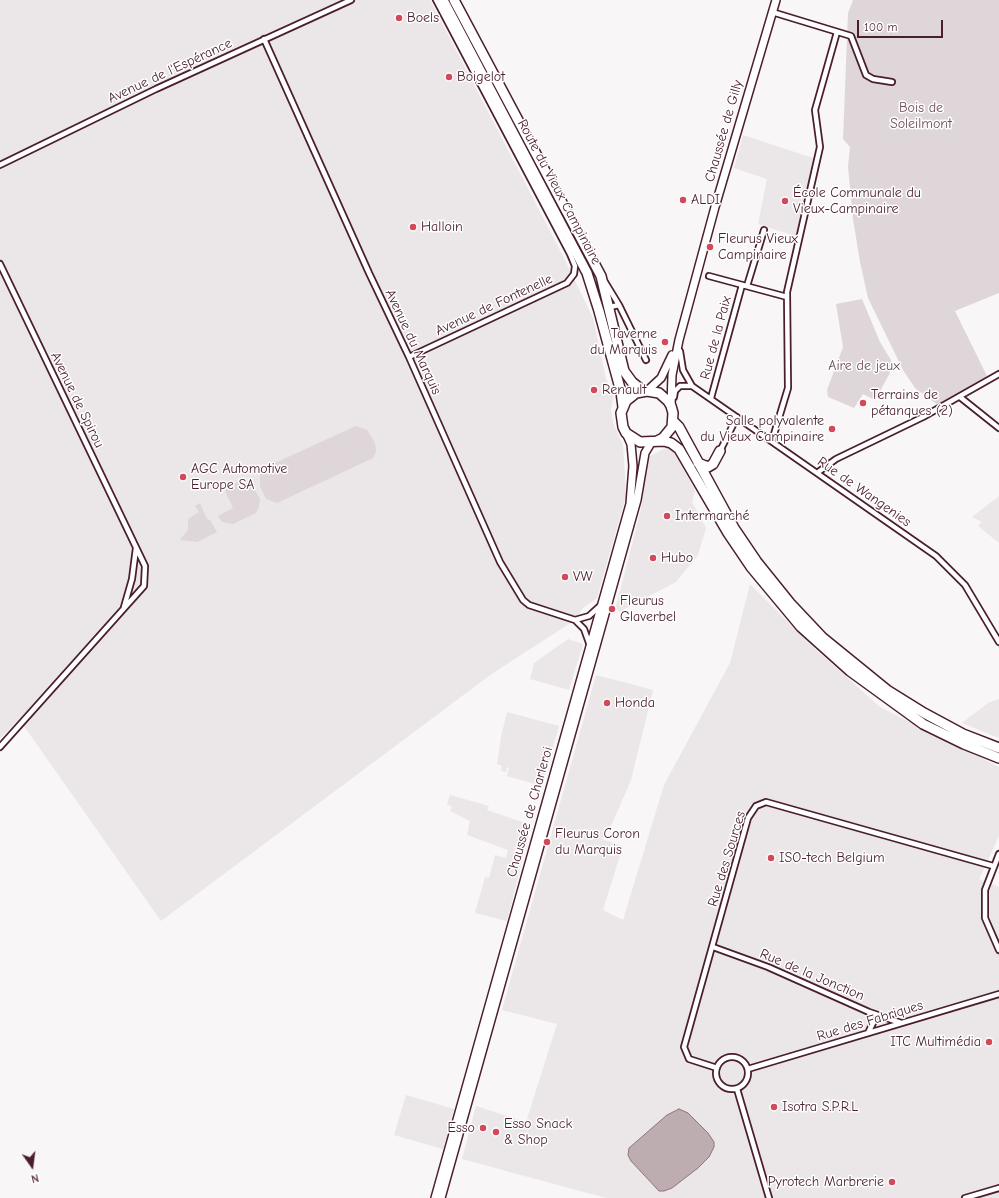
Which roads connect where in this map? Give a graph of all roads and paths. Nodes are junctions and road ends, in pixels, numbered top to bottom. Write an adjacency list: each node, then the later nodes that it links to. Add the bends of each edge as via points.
1 (335, 0): 8 (street)
2 (346, 0): 8 (street)
3 (351, 0): 8 (street, Avenue de l'Espérance)
4 (436, 0): 23 (street, Avenue de Fontenelle, via 575,266 574,274 567,283)
5 (443, 0): 31 (highway, Route du Vieux Campinaire, via 587,273)
6 (454, 0): 20 (highway, Route du Vieux Campinaire, via 601,276)
7 (776, 0): 9 (main road, Chaussée de Gilly)
8 (337, 6): 11 (street, Avenue de l'Espérance)
9 (772, 12): 10 (street); 21 (main road, Chaussée de Gilly)
10 (837, 32): 12 (street, via 851,36 866,75 873,79); 19 (street, via 815,110 820,147)
11 (264, 39): 13 (street, Avenue de l'Espérance); 23 (street, Avenue du Marquis)
12 (892, 82)
13 (0, 165)
14 (764, 230): 18 (street)
15 (0, 264): 41 (street, Avenue de Spirou)
16 (709, 276): 17 (street)
17 (742, 284): 18 (street); 29 (street, Rue de la Paix)
18 (747, 286): 19 (street)
19 (787, 297): 36 (street, via 788,388)
20 (614, 306): 24 (street, Route du Vieux Campinaire); 27 (highway, Route du Vieux Campinaire, via 624,371 632,382)
21 (679, 340): 22 (main road, Chaussée de Gilly); 27 (main road, Chaussée de Gilly, via 662,378)
22 (678, 350): 26 (street, via 683,370); 30 (main road, Chaussée de Gilly, via 672,375)
23 (409, 356): 44 (street, Avenue du Marquis, via 500,562 523,600 541,610)
24 (646, 360)
25 (999, 374): 28 (street)
26 (692, 386): 29 (street, Rue de Wangenies); 30 (street, via 680,386 675,390)
27 (645, 391): 30 (highway, via 659,393); 31 (highway, via 631,396)
28 (960, 397): 34 (street); 40 (street, via 836,459)
29 (710, 398): 32 (street, Rue de Wangenies)
30 (672, 406): 33 (highway)
31 (623, 407): 35 (highway, via 621,420)
32 (737, 416): 36 (street, Rue de Wangenies); 38 (street)
33 (674, 420): 37 (highway, via 668,433); 39 (highway)
34 (999, 428)
35 (626, 433): 37 (highway, via 635,440); 42 (main road, Chaussée de Charleroi, via 632,454 633,487)
36 (772, 441): 40 (street, Rue de Wangenies)
37 (654, 442): 47 (main road, Chaussée de Charleroi, via 645,453 638,494); 50 (highway, via 672,443 679,449 751,567 784,608 818,644 850,671 923,724)
38 (720, 451): 39 (highway, via 713,464 708,467)
39 (698, 463): 49 (highway, via 734,528 757,562 823,638 881,686 918,710 963,734)
40 (817, 473): 45 (street, Rue de Wangenies, via 936,556 965,586)
41 (136, 546): 43 (street, Avenue de Spirou, via 132,579); 43 (street, Avenue de Spirou, via 145,566 144,586)
42 (602, 602): 44 (street, via 594,613); 46 (main road, Chaussée de Charleroi)
43 (124, 608): 48 (street, Avenue de Spirou)
44 (575, 620): 46 (street, via 587,634)
45 (999, 642)
46 (590, 646): 47 (main road, Chaussée de Charleroi)
47 (580, 692): 59 (main road, Chaussée de Charleroi)
48 (0, 747)
49 (999, 748)
50 (999, 758)
51 (999, 854): 52 (street)
52 (993, 866): 53 (street, Rue des Sources, via 766,802 756,806 748,818); 54 (street, via 985,890 985,918)
53 (713, 947): 56 (street, Rue de la Jonction, via 768,966); 60 (street, Rue des Sources, via 684,1047 689,1059)
54 (999, 950)
55 (999, 994): 57 (street, Rue des Fabriques)
56 (868, 1012): 57 (street, Rue de la Jonction); 58 (street, via 873,1023)
57 (901, 1024): 58 (street, Rue des Fabriques)
58 (868, 1033): 61 (street, Rue des Fabriques)
59 (480, 1050): 64 (main road, Chaussée de Charleroi); 65 (main road, Chaussée de Charleroi)
60 (716, 1068): 61 (street, via 723,1060 733,1056 743,1060); 62 (street, via 719,1083 727,1088)
61 (748, 1070): 62 (street, via 748,1079)
62 (737, 1089): 66 (street)
63 (999, 1188): 67 (street)
64 (435, 1198)
65 (441, 1198)
66 (769, 1198)
67 (964, 1198)

